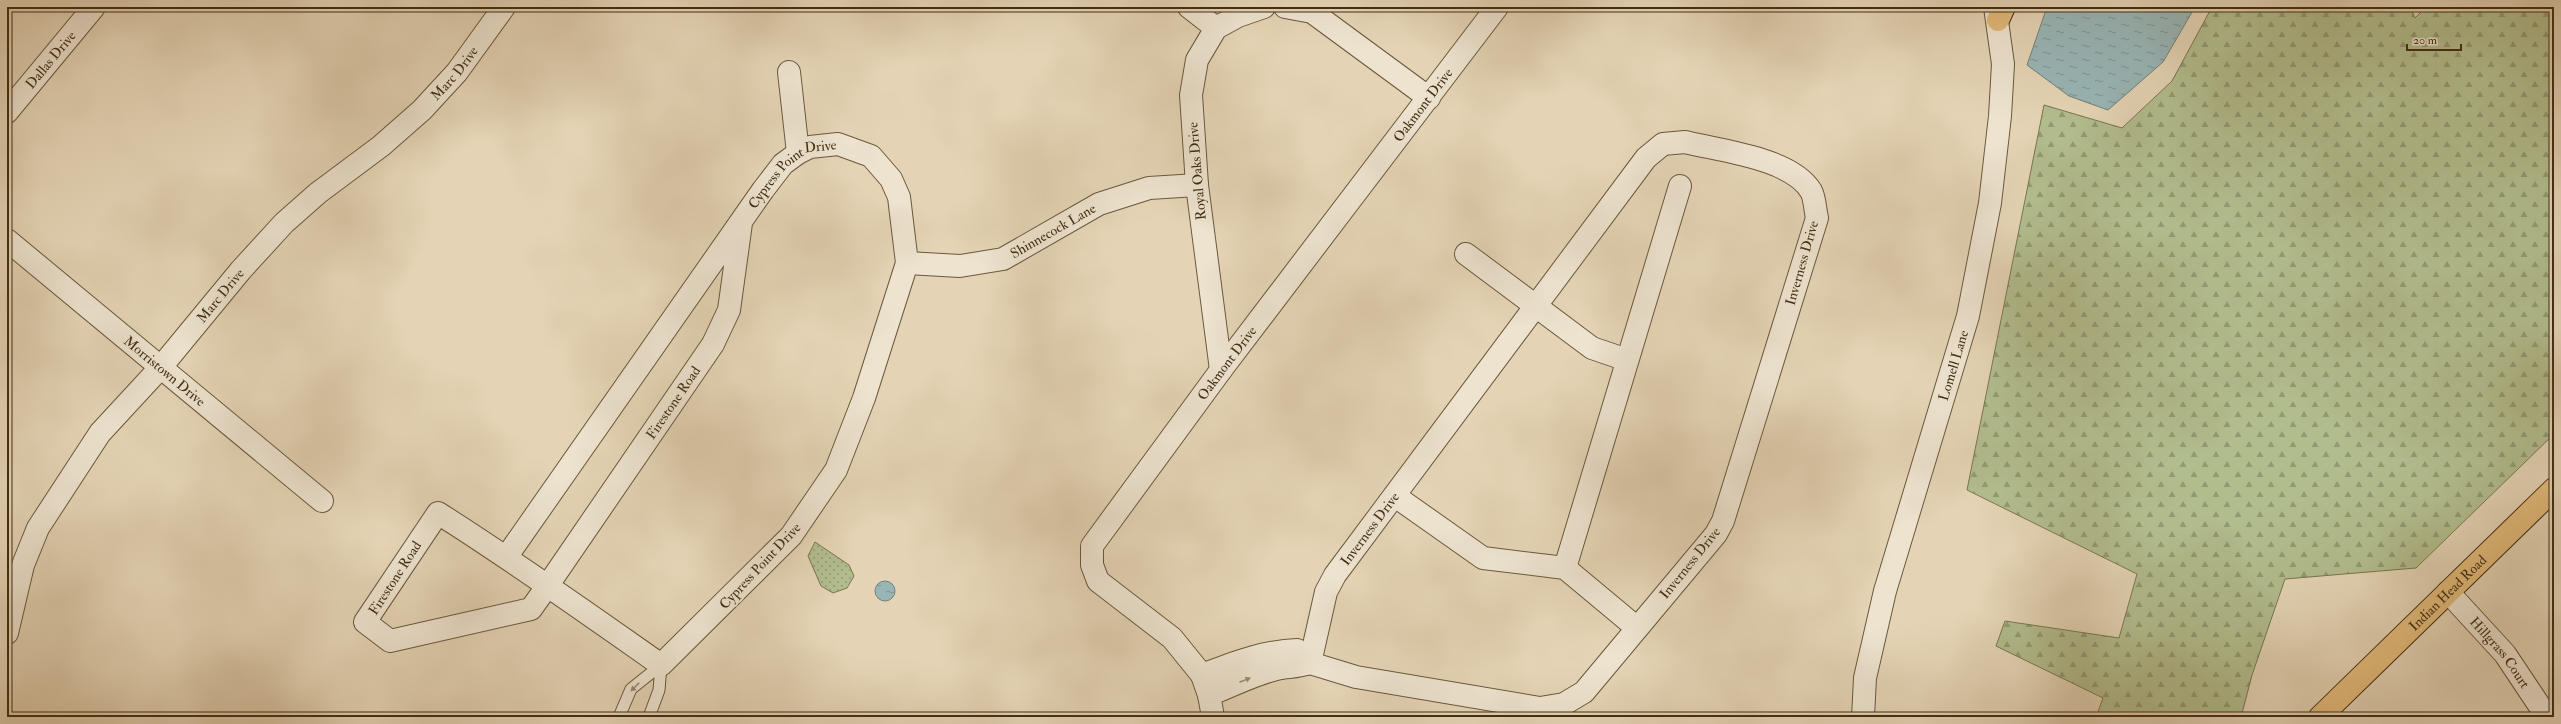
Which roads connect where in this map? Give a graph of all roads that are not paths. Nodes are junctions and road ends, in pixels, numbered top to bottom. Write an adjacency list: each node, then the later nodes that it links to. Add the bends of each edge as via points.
1 (94, 7): 11 (street, Dallas Drive)
2 (504, 7): 21 (street, Marc Drive, via 457,72 422,110 284,223)
3 (1189, 7): 8 (street)
4 (1264, 7): 8 (street, via 1238,16)
5 (1285, 7): 10 (street, via 1312,12)
6 (1498, 7): 10 (street, Oakmont Drive)
7 (1999, 11): 38 (street, Lomell Lane, via 2003,64 2000,116 1984,233 1968,316 1884,591 1865,678)
8 (1216, 28): 13 (street, Royal Oaks Drive, via 1197,60 1191,95)
9 (789, 72): 12 (street)
10 (1428, 98): 22 (street, Oakmont Drive)
11 (7, 112)
12 (798, 153): 15 (street, Cypress Point Drive, via 783,164); 18 (street, Cypress Point Drive, via 821,145 838,144 871,156 891,179 899,197)
13 (1197, 185): 18 (street, Shinnecock Lane, via 1149,188 1098,204 1003,259 960,266); 22 (street, Royal Oaks Drive)
14 (1680, 186): 20 (street)
15 (740, 223): 26 (street, Cypress Point Drive); 28 (street, Firestone Road, via 729,310 713,344)
16 (7, 240): 21 (street, Morristown Drive)
17 (1466, 254): 19 (street)
18 (907, 263): 33 (street, Cypress Point Drive, via 864,398 836,470 791,536)
19 (1536, 307): 20 (street, via 1592,348); 24 (street, Inverness Drive); 30 (street, Inverness Drive, via 1646,158 1663,144 1685,142 1780,165 1799,177 1812,192 1817,218 1724,521)
20 (1627, 360): 27 (street)
21 (161, 368): 25 (street, Morristown Drive); 31 (street, Marc Drive, via 100,433 38,528 23,565)
22 (1221, 370): 34 (street, Oakmont Drive, via 1092,546 1092,565 1098,582 1172,638)
23 (2554, 489): 29 (main road, Indian Head Road)
24 (1395, 496): 27 (street, via 1483,558); 32 (street, Inverness Drive, via 1335,575 1326,592)
25 (322, 501)
26 (507, 556): 28 (street, Firestone Road); 28 (street, Firestone Road, via 438,512 365,622 390,642 531,609)
27 (1565, 568): 30 (street)
28 (548, 585): 33 (street, Firestone Road)
29 (2448, 592): 39 (main road, Indian Head Road); 40 (street, Hillgrass Court, via 2505,654)
30 (1637, 628): 32 (street, Inverness Drive, via 1584,692 1564,704 1540,708 1356,677)
31 (7, 634)
32 (1310, 663): 34 (street)
33 (661, 665): 35 (lane, one-way to 35, via 631,689); 36 (lane, via 659,690)
34 (1205, 685): 37 (street, Oakmont Drive)
35 (619, 717)
36 (649, 717)
37 (1213, 717)
38 (1863, 717)
39 (2320, 717)
40 (2547, 717)

